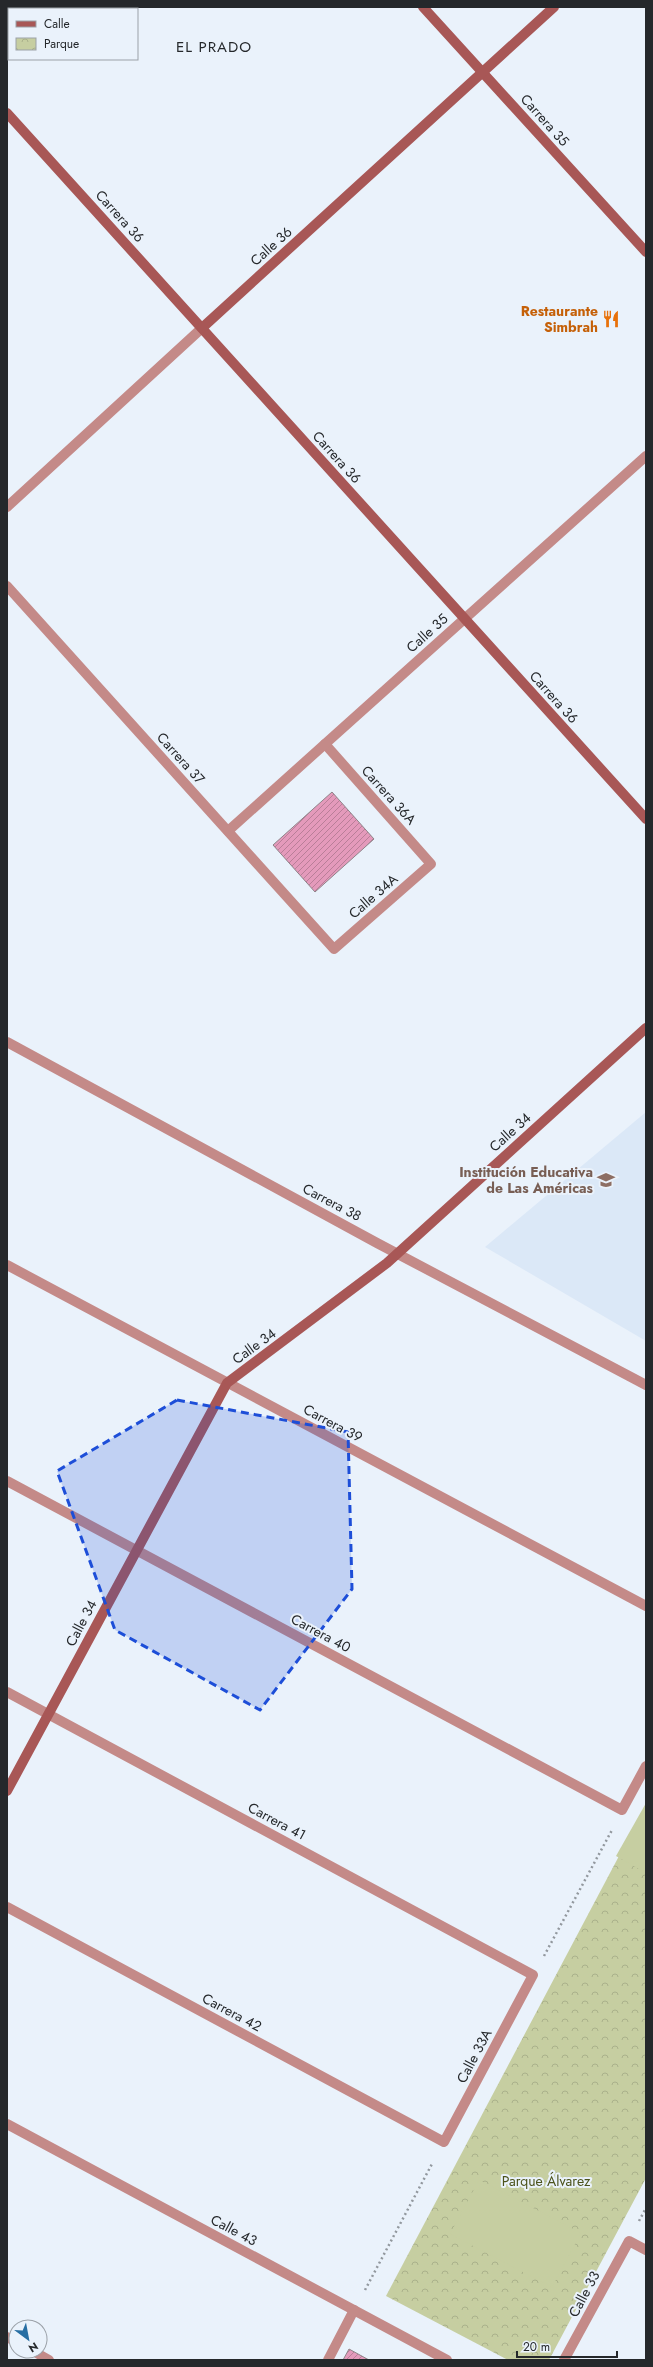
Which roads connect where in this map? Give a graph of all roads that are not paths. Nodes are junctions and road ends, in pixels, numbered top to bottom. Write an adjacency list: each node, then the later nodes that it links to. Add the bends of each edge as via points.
1 (423, 7): 3 (street, Carrera 35)
2 (554, 7): 3 (street, Calle 36)
3 (482, 72): 5 (street, Carrera 35); 6 (street, Calle 36)
4 (7, 113): 6 (street, Carrera 36)
5 (646, 252)
6 (202, 328): 8 (street, Calle 36); 10 (street, Carrera 36)
7 (646, 456): 10 (street, Calle 35)
8 (7, 507)
9 (7, 586): 13 (street, Carrera 37)
10 (464, 618): 11 (street, Calle 35); 12 (street, Carrera 36)
11 (325, 744): 13 (street, Calle 35); 14 (street, Carrera 36A)
12 (646, 819)
13 (228, 831): 15 (street, Carrera 37)
14 (431, 864): 15 (street, Calle 34A)
15 (334, 949)
16 (646, 1028): 18 (street, Calle 34)
17 (7, 1042): 18 (street, Carrera 38)
18 (398, 1254): 20 (street, Calle 34, via 376,1274); 21 (street, Carrera 38)
19 (7, 1265): 20 (street, Carrera 39)
20 (227, 1383): 23 (street, Calle 34); 24 (street, Carrera 39)
21 (646, 1385)
22 (7, 1481): 23 (street, Carrera 40)
23 (137, 1550): 26 (street, Calle 34); 27 (street, Carrera 40, via 622,1810)
24 (646, 1606)
25 (7, 1692): 26 (street, Carrera 41)
26 (48, 1714): 28 (street, Calle 34); 30 (street, Carrera 41)
27 (646, 1766)
28 (7, 1791)
29 (7, 1907): 32 (street, Carrera 42)
30 (533, 1975): 32 (street, Calle 33A)
31 (7, 2124): 34 (street, Calle 43)
32 (444, 2142)
33 (646, 2250): 37 (street, Calle 33, via 629,2241)
34 (354, 2310): 35 (street); 36 (street, Calle 43)
35 (328, 2360)
36 (447, 2360)
37 (564, 2360)

